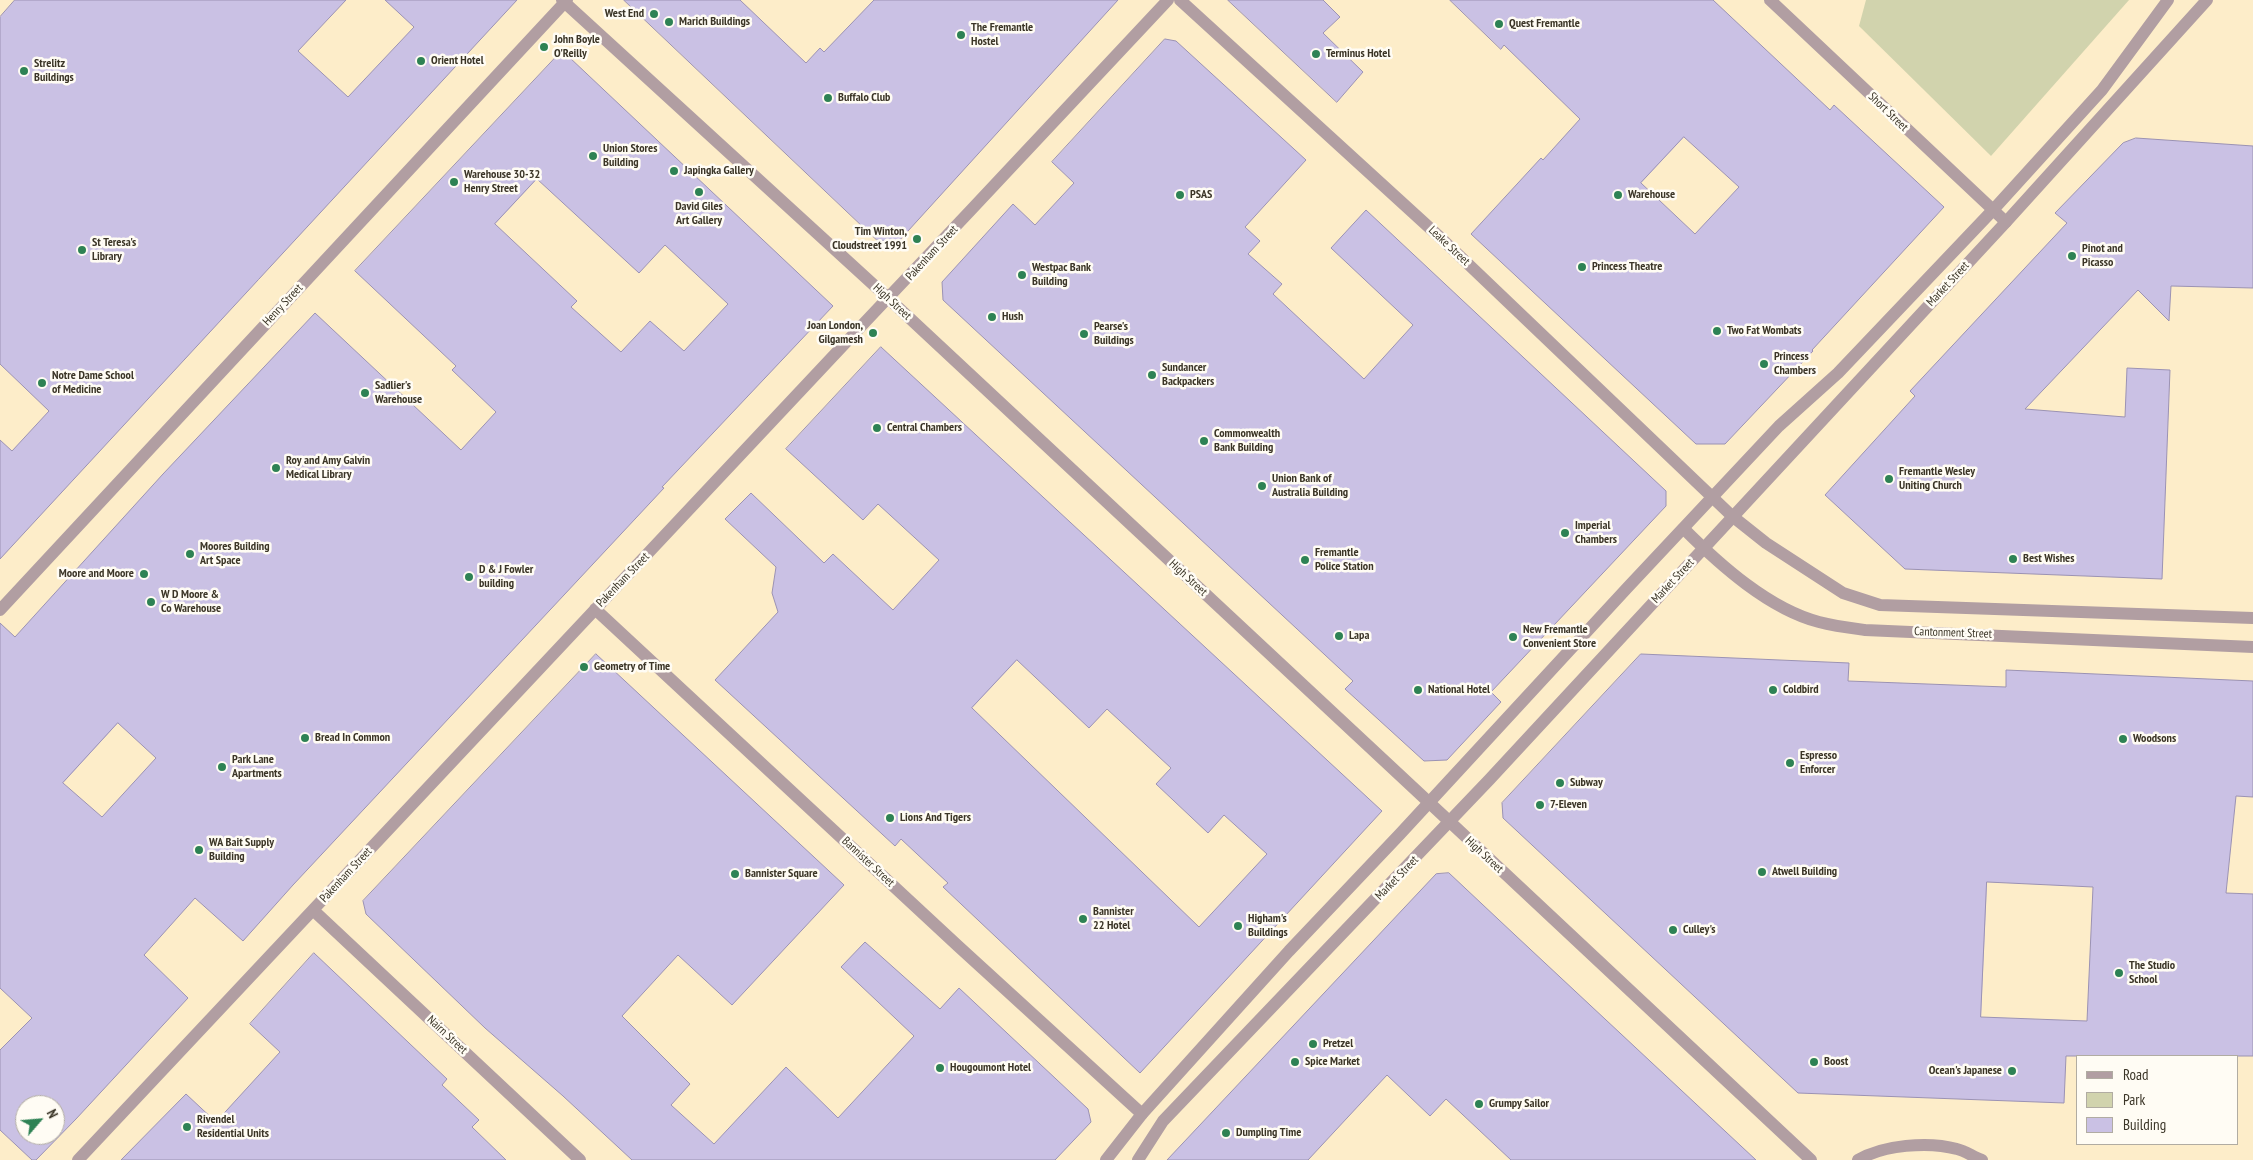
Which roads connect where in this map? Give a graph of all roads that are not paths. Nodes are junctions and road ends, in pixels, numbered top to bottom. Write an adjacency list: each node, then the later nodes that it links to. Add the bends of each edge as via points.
1 (1168, 0): 9 (street, Pakenham Street)
2 (1180, 0): 10 (street, Leake Street, via 1444,241)
3 (1770, 0): 7 (street, Short Street)
4 (2168, 0): 7 (street, Market Street, via 2102,90)
5 (2207, 0): 8 (street, Market Street)
6 (564, 1): 9 (street, High Street); 15 (street, Henry Street)
7 (1993, 210): 8 (street, Short Street); 10 (street, Market Street, via 1838,373 1780,426)
8 (2006, 222): 11 (street, Market Street)
9 (888, 298): 14 (street, Pakenham Street); 18 (street, High Street)
10 (1712, 498): 11 (street, Cantonment Street); 12 (street, Market Street)
11 (1732, 516): 13 (street, Market Street); 16 (street, Cantonment Street, via 1773,548 1843,592 1880,605)
12 (1684, 529): 13 (street, Cantonment Street); 18 (street, Market Street)
13 (1703, 548): 17 (street, Cantonment Street, via 1754,590 1818,622 1865,630); 19 (street, Market Street)
14 (595, 609): 20 (street, Pakenham Street); 21 (street, Bannister Street)
15 (0, 610)
16 (2253, 618)
17 (2253, 647)
18 (1428, 802): 19 (street, High Street); 21 (street, Market Street)
19 (1450, 822): 25 (street, Market Street, via 1163,1121); 26 (street, High Street)
20 (313, 910): 22 (street, Pakenham Street); 23 (street, Nairn Street)
21 (1142, 1114): 24 (street, Market Street)
22 (78, 1160)
23 (580, 1160)
24 (1106, 1160)
25 (1138, 1160)
26 (1811, 1160)
27 (1858, 1160): 28 (street, via 1882,1149 1914,1146 1952,1148)
28 (1982, 1160)

